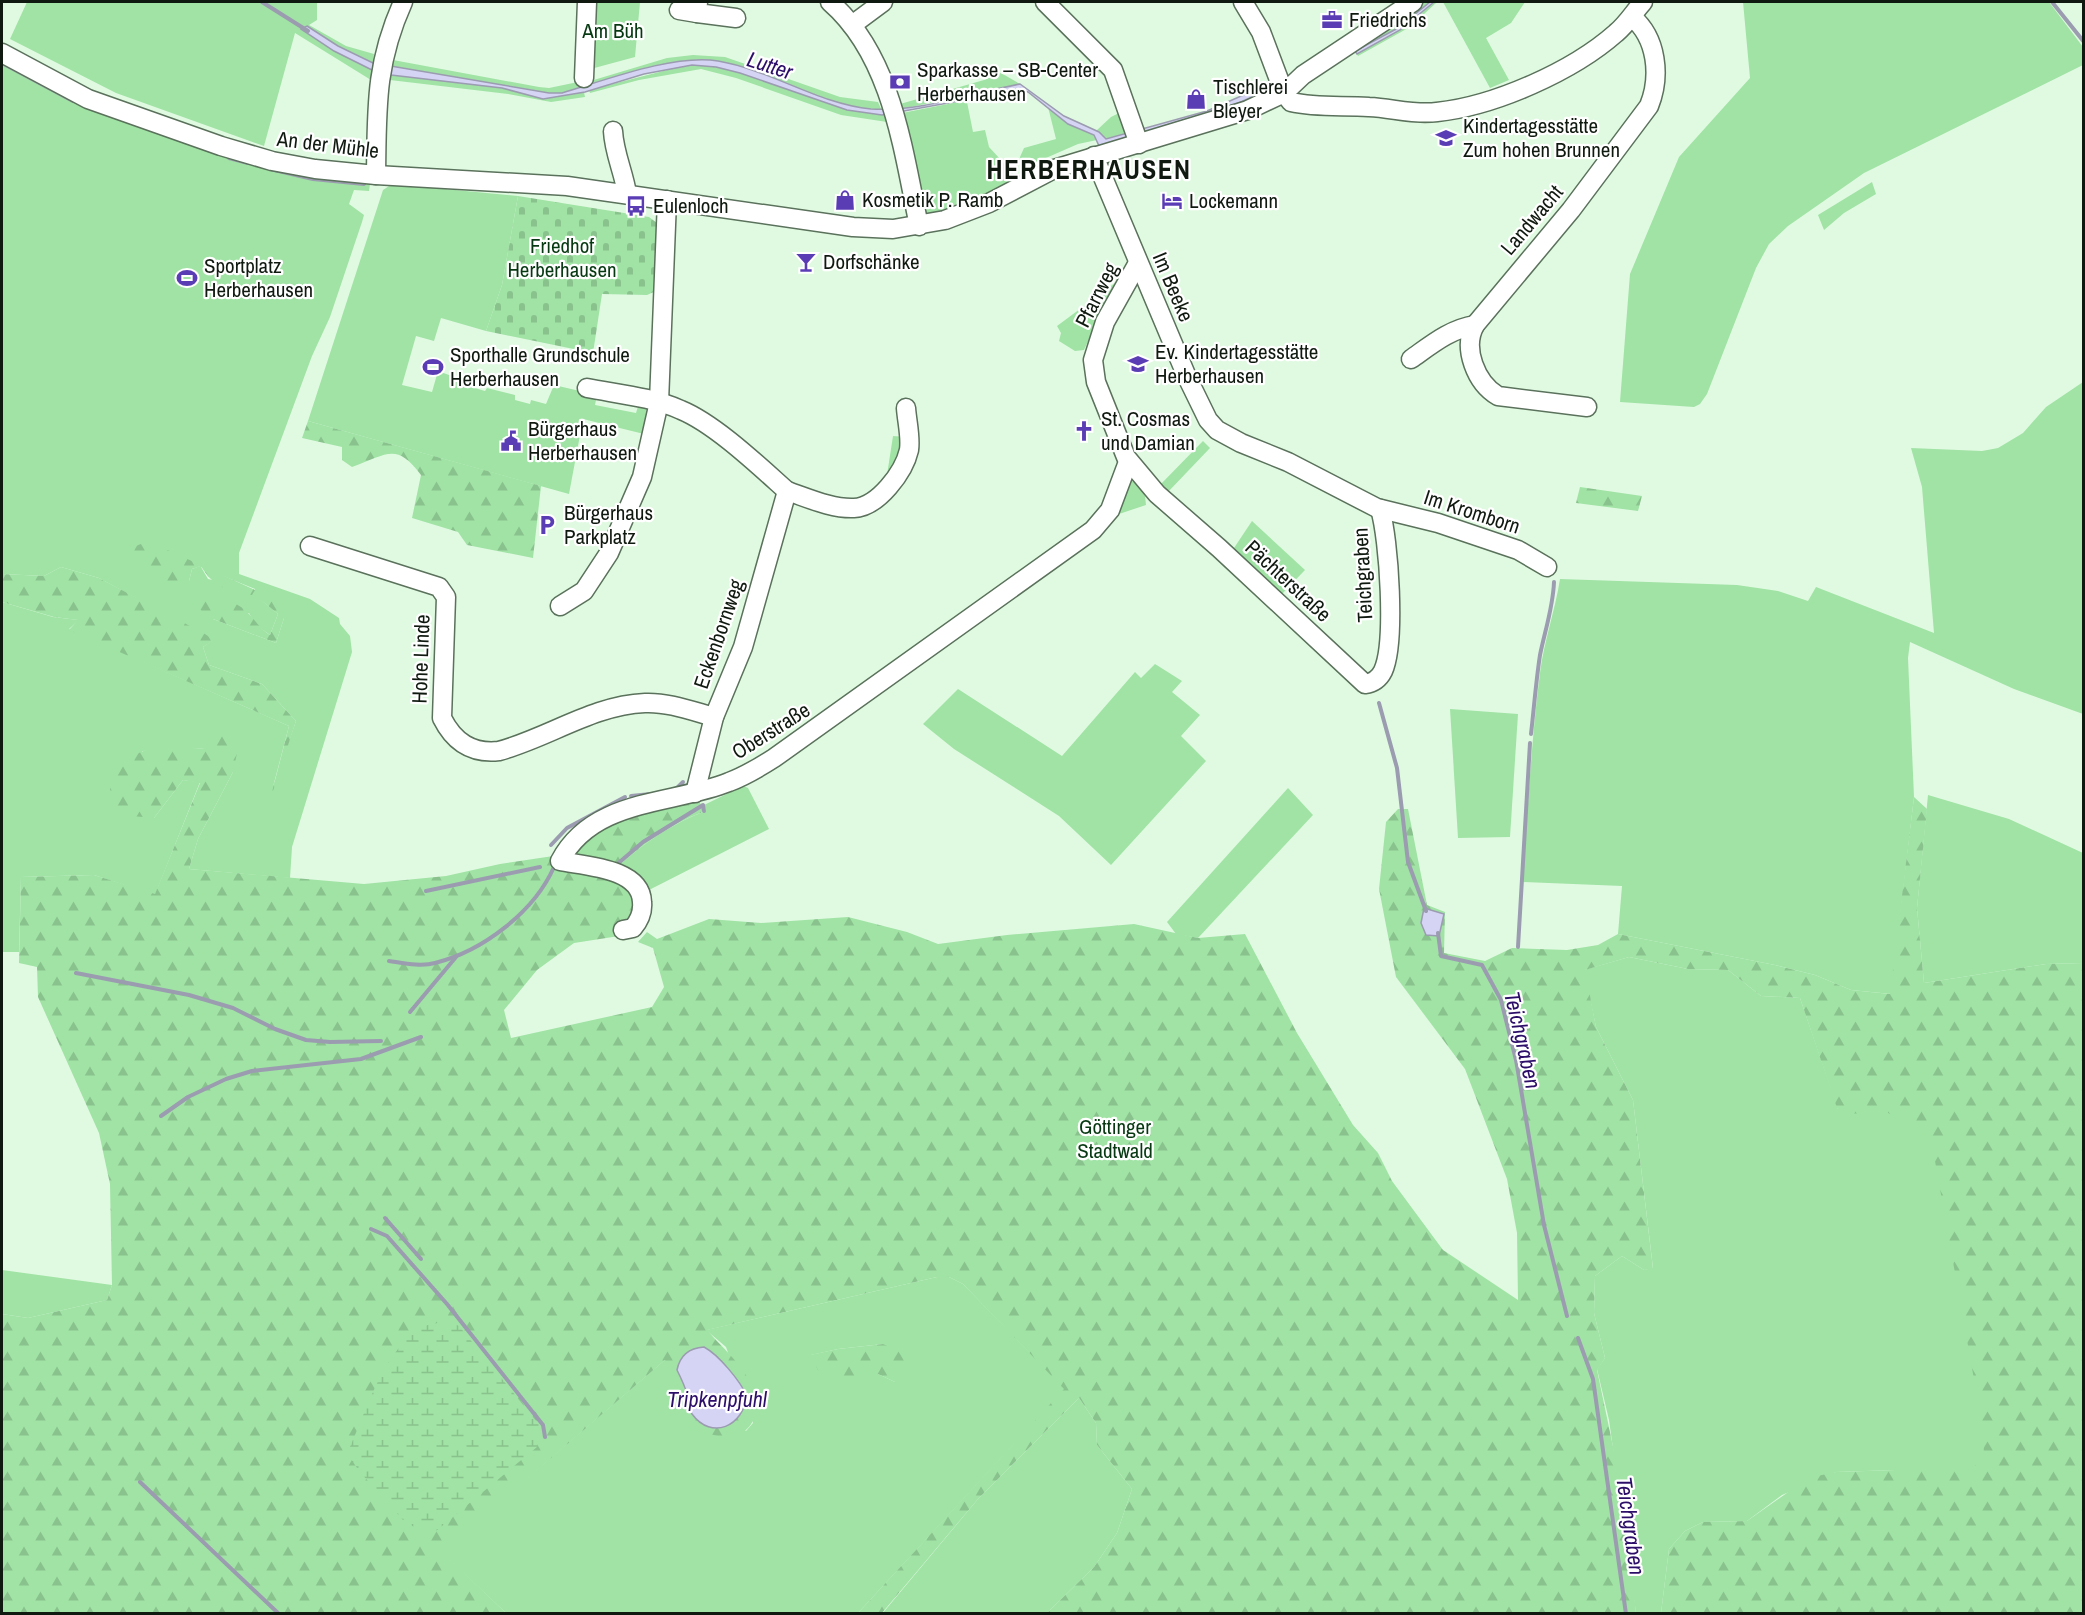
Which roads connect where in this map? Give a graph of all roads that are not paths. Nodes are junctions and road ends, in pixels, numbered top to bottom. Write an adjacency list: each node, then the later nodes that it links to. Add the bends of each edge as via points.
1 (403, 2): 22 (street, via 382,57)
2 (587, 2): 16 (street)
3 (830, 2): 13 (street)
4 (883, 2): 13 (street)
5 (1045, 2): 20 (street, via 1113,70)
6 (1243, 2): 17 (street, via 1261,32)
7 (1413, 2): 15 (street, An der Mühle)
8 (1643, 2): 11 (street)
9 (698, 7): 10 (street); 12 (street)
10 (679, 10)
11 (1632, 17): 18 (street, via 1611,38 1566,66 1492,99 1439,112 1417,113); 27 (street, Landwacht, via 1651,38 1656,90 1649,106 1571,210)
12 (736, 18)
13 (852, 25): 25 (street, via 880,73 897,126)
14 (2, 53): 22 (street, An der Mühle, via 88,99 247,155 315,169)
15 (1303, 75): 17 (street, An der Mühle); 18 (street, via 1311,88)
16 (584, 78)
17 (1284, 93): 18 (street, via 1291,102); 20 (street, An der Mühle, via 1248,110)
18 (1310, 106)
19 (613, 131): 23 (street)
20 (1137, 137): 21 (street, An der Mühle)
21 (1094, 156): 25 (street, An der Mühle, via 1054,169 966,213); 26 (street, Im Beeke)
22 (376, 175): 23 (street, An der Mühle, via 536,183)
23 (627, 194): 24 (street, An der Mühle)
24 (667, 200): 25 (street, An der Mühle, via 862,228); 30 (street)
25 (919, 226)
26 (1138, 263): 33 (street, Pfarrweg, via 1099,336 1093,360 1096,382); 35 (street, Im Beeke, via 1211,424 1229,438 1288,462)
27 (1475, 325): 28 (street, via 1461,327); 31 (street, via 1470,336 1471,351 1486,389 1498,396)
28 (1410, 359)
29 (587, 388): 30 (street)
30 (659, 402): 34 (street, via 699,421); 38 (street, via 642,477 609,553 584,591)
31 (1587, 407)
32 (906, 408): 34 (street, via 906,459 874,500 851,508)
33 (1128, 462): 39 (street, Pächterstraße, via 1361,682 1369,683); 41 (street, Oberstraße, via 1104,520 774,758 729,783)
34 (787, 491): 40 (street, Eckenbornweg, via 743,646)
35 (1380, 509): 37 (street, Im Kromborn, via 1518,549); 39 (street, Teichgraben, via 1388,560 1388,631)
36 (310, 546): 40 (street, Hohe Linde, via 439,587 446,597 442,718 449,733 462,745 482,752 499,751 604,711 631,705 657,703)
37 (1547, 567)
38 (560, 606)
39 (1382, 673)
40 (714, 717): 41 (street, Eckenbornweg)
41 (695, 793): 42 (street, Oberstraße, via 609,815 585,828 560,861 617,873 636,885 642,912 633,928)
42 (622, 930)

